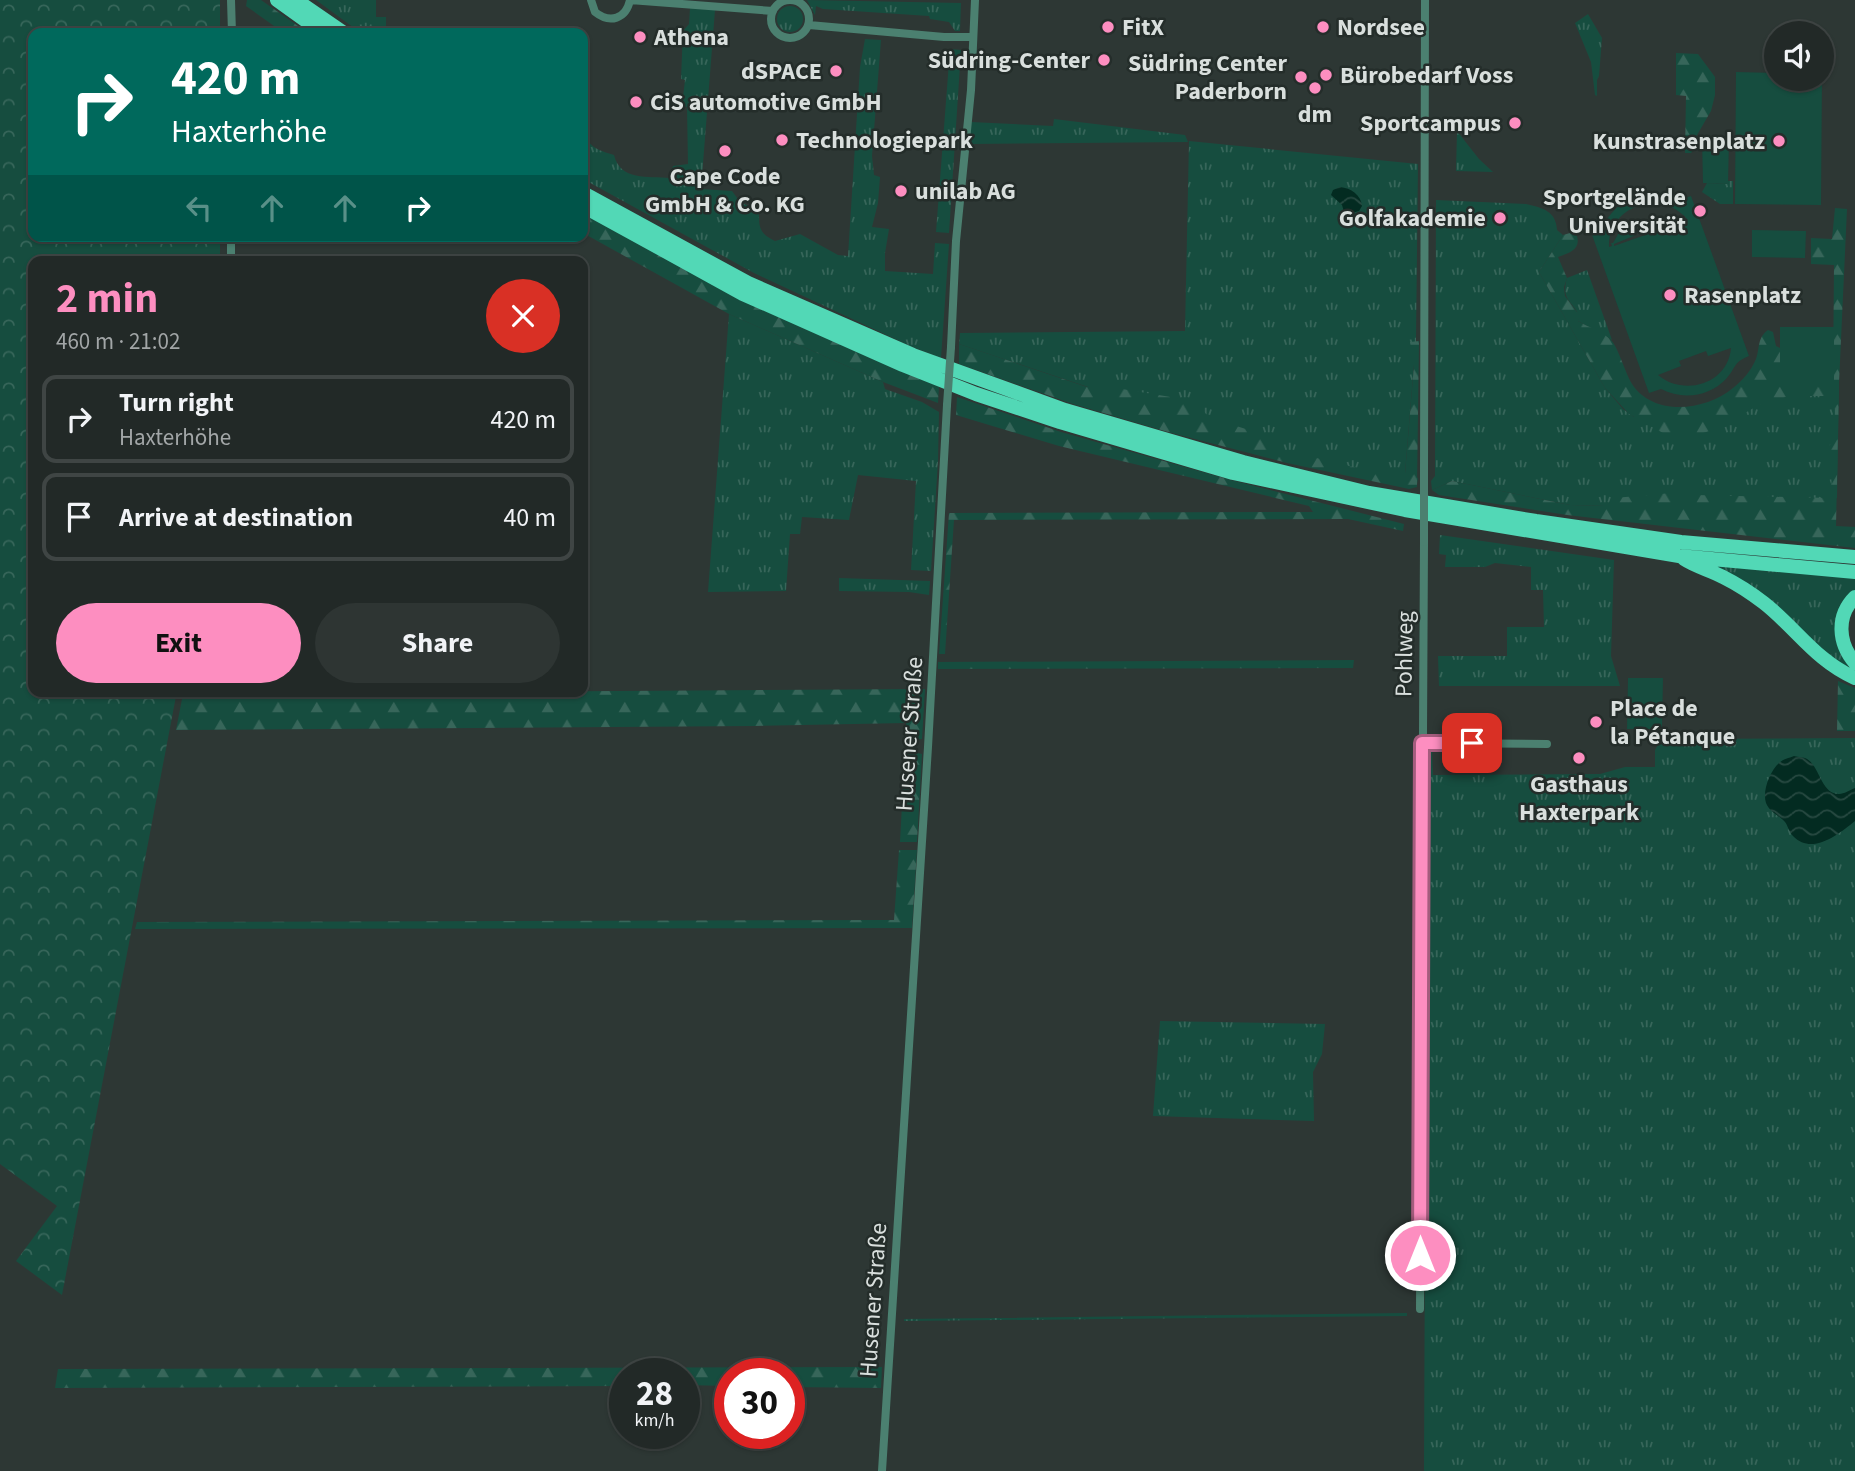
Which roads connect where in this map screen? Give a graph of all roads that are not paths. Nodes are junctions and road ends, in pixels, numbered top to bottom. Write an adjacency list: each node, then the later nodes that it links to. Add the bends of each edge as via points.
1 (231, 0): 9 (street)
2 (277, 0): 10 (highway)
3 (296, 0): 11 (highway)
4 (591, 0): 7 (street, via 596,12 609,19 623,15 629,0)
5 (975, 0): 12 (street, Husener Straße)
6 (1425, 0): 21 (street, Pohlweg, bridge)
7 (773, 11): 8 (street, via 785,1 798,1 809,14); 8 (street, via 772,26 782,37 792,39)
8 (809, 25): 12 (street)
9 (232, 28)
10 (316, 28)
11 (337, 28)
12 (973, 37): 24 (street, Husener Straße, bridge, via 956,241)
13 (588, 196): 16 (highway, via 748,283 913,355 1065,410 1243,462 1370,493 1536,521 1681,542)
14 (588, 209): 15 (highway, via 743,294 903,365 1060,422 1259,479 1405,510)
15 (1679, 556): 17 (highway); 20 (highway, via 1745,590 1814,652)
16 (1855, 557)
17 (1855, 572)
18 (1855, 597): 19 (highway, via 1841,631 1843,646)
19 (1855, 663)
20 (1855, 678)
21 (1422, 743): 22 (street); 23 (street, Pohlweg)
22 (1548, 744)
23 (1420, 1309)
24 (882, 1471)

